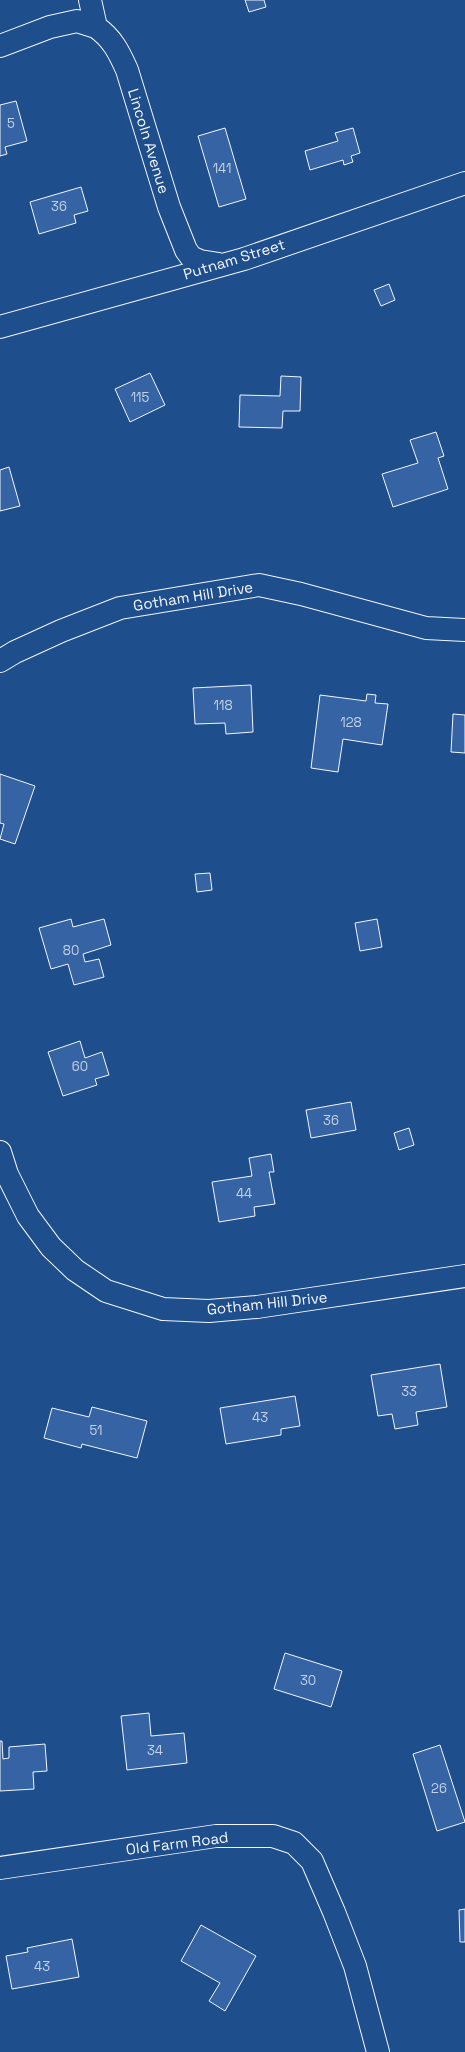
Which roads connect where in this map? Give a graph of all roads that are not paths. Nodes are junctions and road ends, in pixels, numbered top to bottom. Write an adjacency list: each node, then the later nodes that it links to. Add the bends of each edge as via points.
1 (90, 0): 2 (street)
2 (96, 27): 3 (street, via 78,21 50,27); 5 (street, Lincoln Avenue, via 107,34 118,49 127,70 169,207 186,250 191,257 200,261)
3 (0, 46)
4 (465, 183): 5 (street, Putnam Street)
5 (222, 264): 6 (street, Putnam Street)
6 (0, 327)
7 (465, 630): 8 (street, Gotham Hill Drive, via 426,628 259,585 120,608 61,631)
8 (0, 661)
9 (0, 1152): 10 (street, Gotham Hill Drive, via 7,1174 28,1216 51,1247 75,1270 106,1292 136,1301 164,1308 209,1311 257,1307)
10 (465, 1276)
11 (0, 1868): 12 (street, Old Farm Road, via 216,1836 273,1836 294,1843 312,1861 356,1966)
12 (378, 2052)

